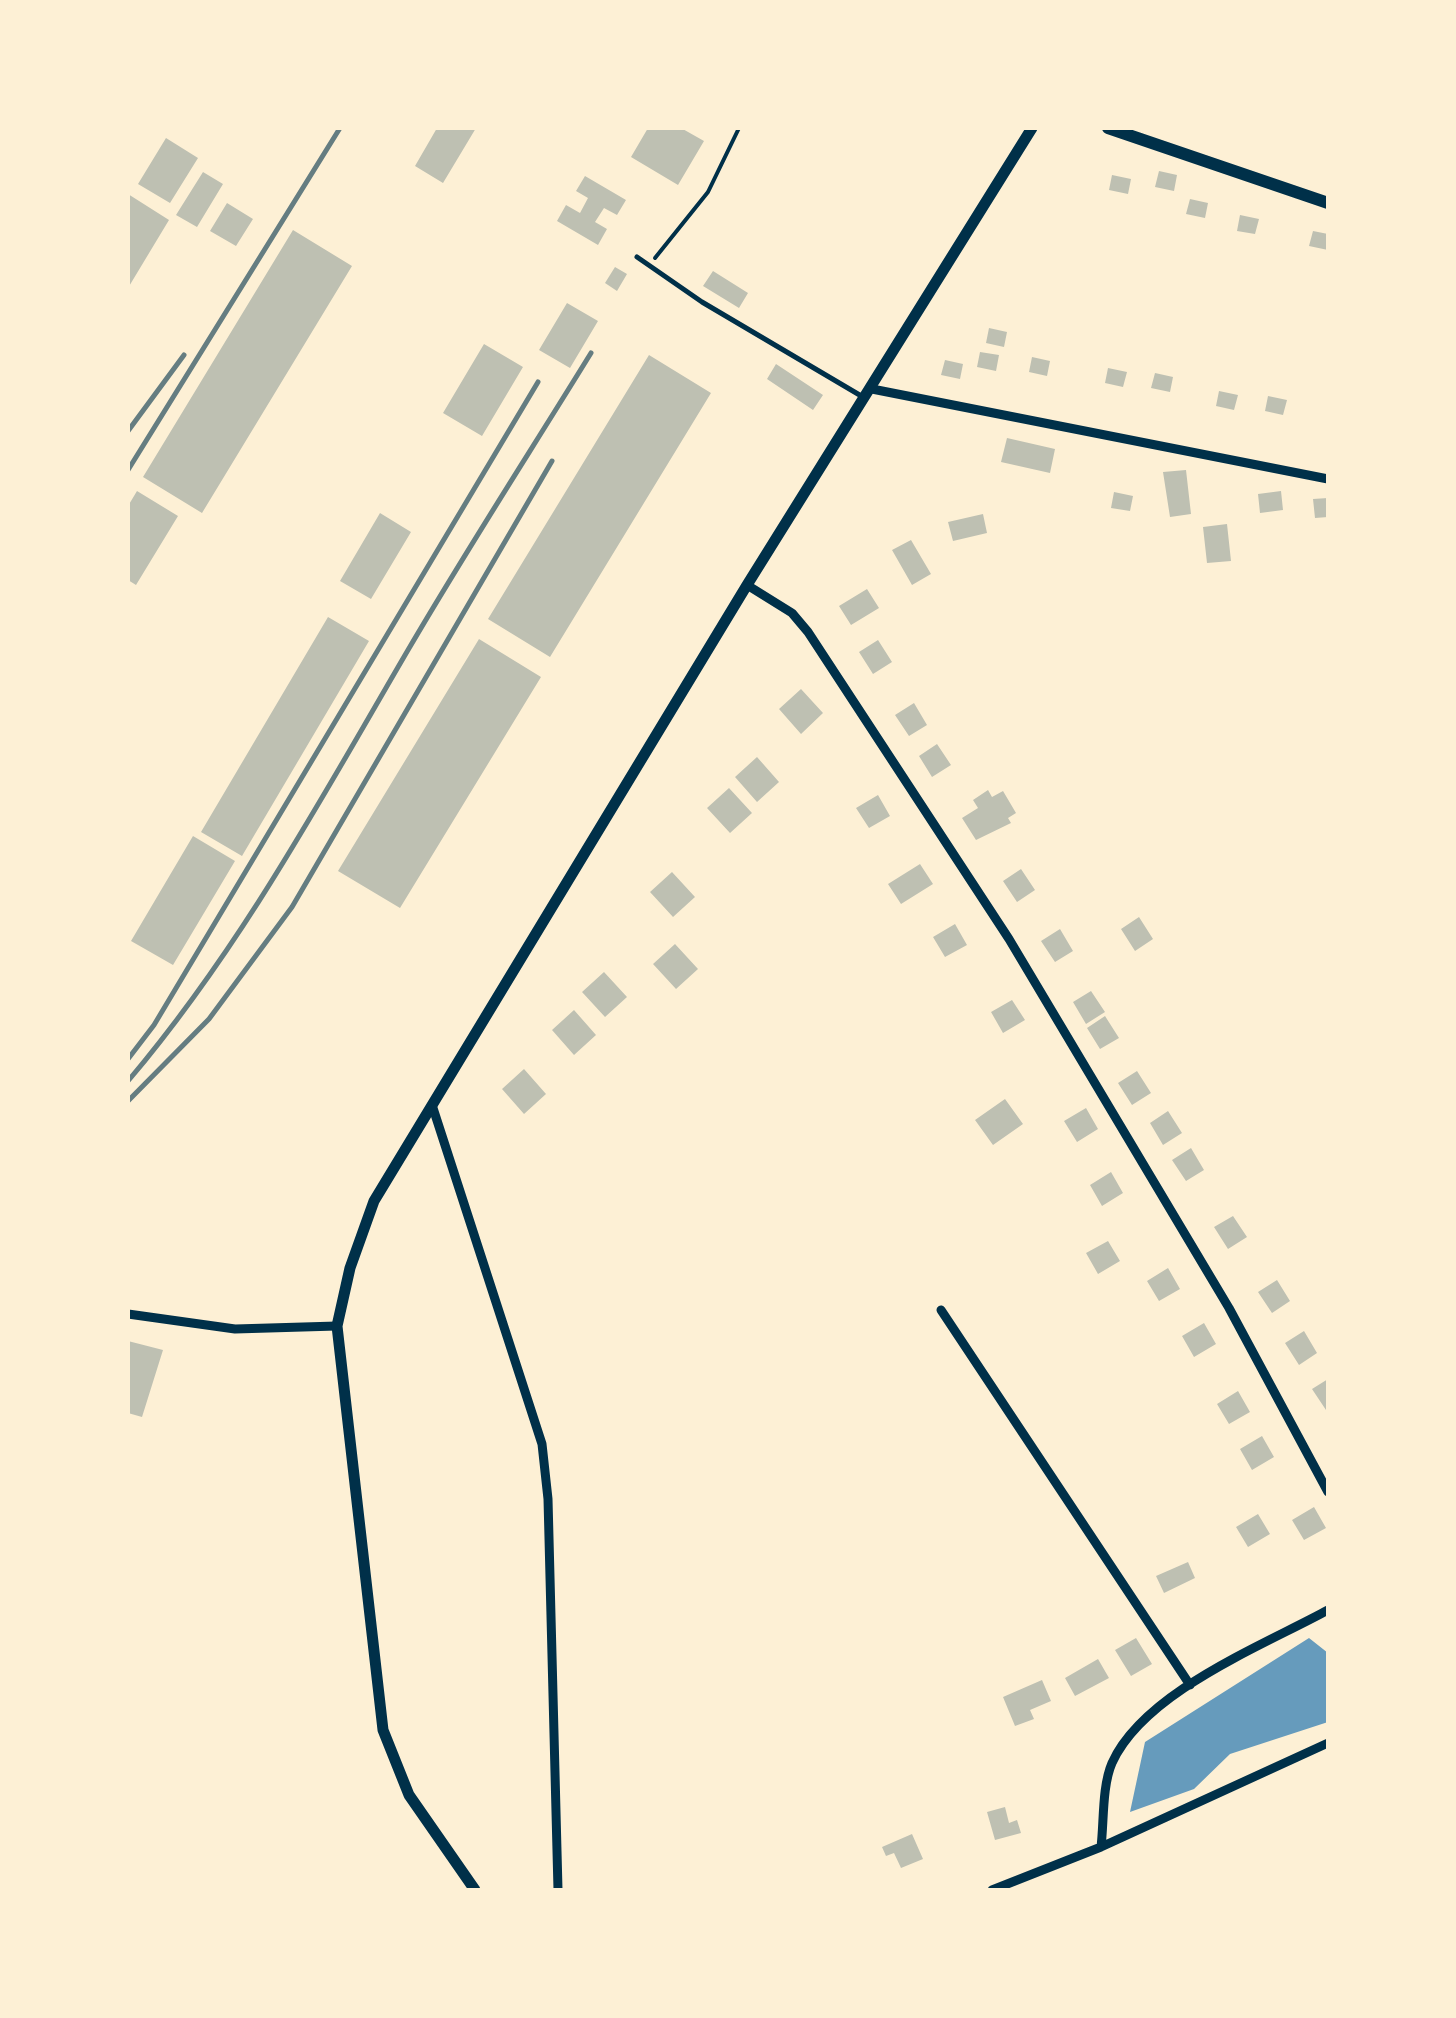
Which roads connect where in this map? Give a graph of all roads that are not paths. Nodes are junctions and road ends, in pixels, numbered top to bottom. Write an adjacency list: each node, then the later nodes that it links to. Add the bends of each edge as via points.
1 (1032, 128): 5 (street)
2 (1108, 128): 3 (main road)
3 (1328, 203)
4 (637, 257): 5 (lane, via 702,302)
5 (869, 393): 6 (street); 7 (street)
6 (1328, 478)
7 (747, 585): 8 (street); 12 (street, via 792,613 808,632 1010,939 1229,1308)
8 (432, 1106): 11 (street, via 374,1201); 18 (street, via 542,1444)
9 (942, 1310): 14 (street)
10 (128, 1314): 11 (street, via 235,1329)
11 (336, 1326): 17 (street, via 384,1730 409,1795)
12 (1328, 1492)
13 (1328, 1610): 14 (street)
14 (1190, 1685): 16 (street, via 1132,1730 1111,1766)
15 (1328, 1743): 16 (street)
16 (1101, 1847): 19 (street)
17 (475, 1890)
18 (558, 1890)
19 (992, 1890)

